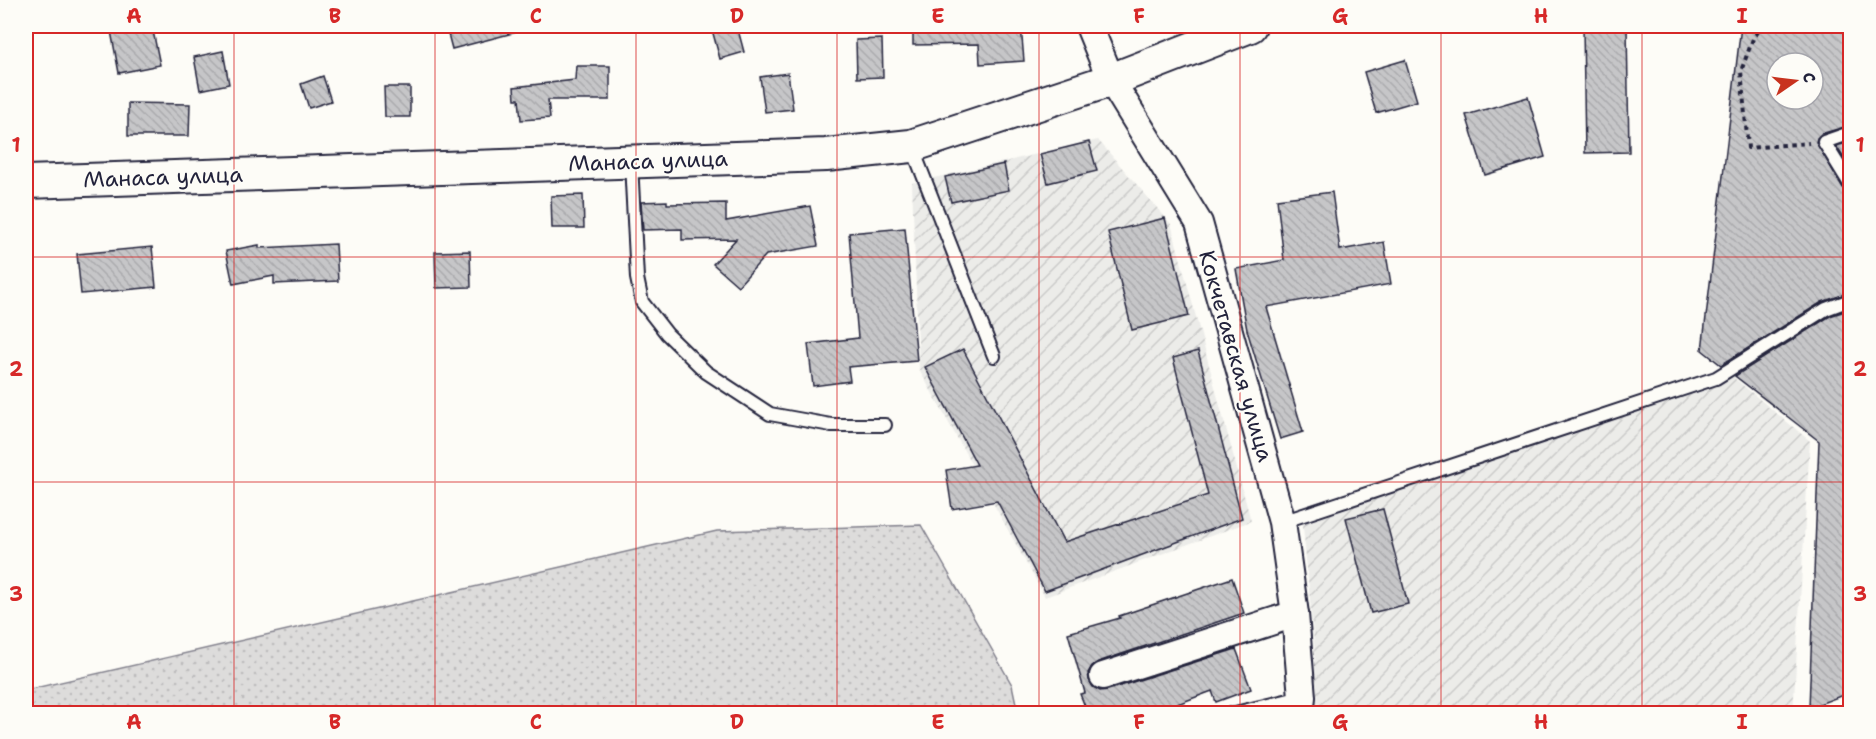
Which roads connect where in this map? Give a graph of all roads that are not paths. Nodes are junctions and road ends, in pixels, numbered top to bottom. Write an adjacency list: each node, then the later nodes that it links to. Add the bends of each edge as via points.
1 (1089, 26): 3 (street, Кокчетавская улица)
2 (1250, 26): 3 (street, Манаса улица)
3 (1111, 80): 5 (street, Манаса улица); 12 (street, Кокчетавская улица, via 1199,224)
4 (1851, 133): 8 (lane, via 1824,142)
5 (911, 146): 6 (street, Манаса улица, via 826,155); 10 (lane)
6 (631, 162): 7 (street, Манаса улица); 11 (lane, via 637,279 642,302 667,334 706,372 770,414 831,425)
7 (26, 182)
8 (1851, 184)
9 (1851, 300): 12 (lane, via 1826,309 1716,378)
10 (994, 356)
11 (885, 425)
12 (1282, 522): 13 (street, Кокчетавская улица)
13 (1295, 614): 14 (street); 15 (street, Кокчетавская улица)
14 (1103, 676)
15 (1301, 705): 16 (lane)
16 (1231, 714)

